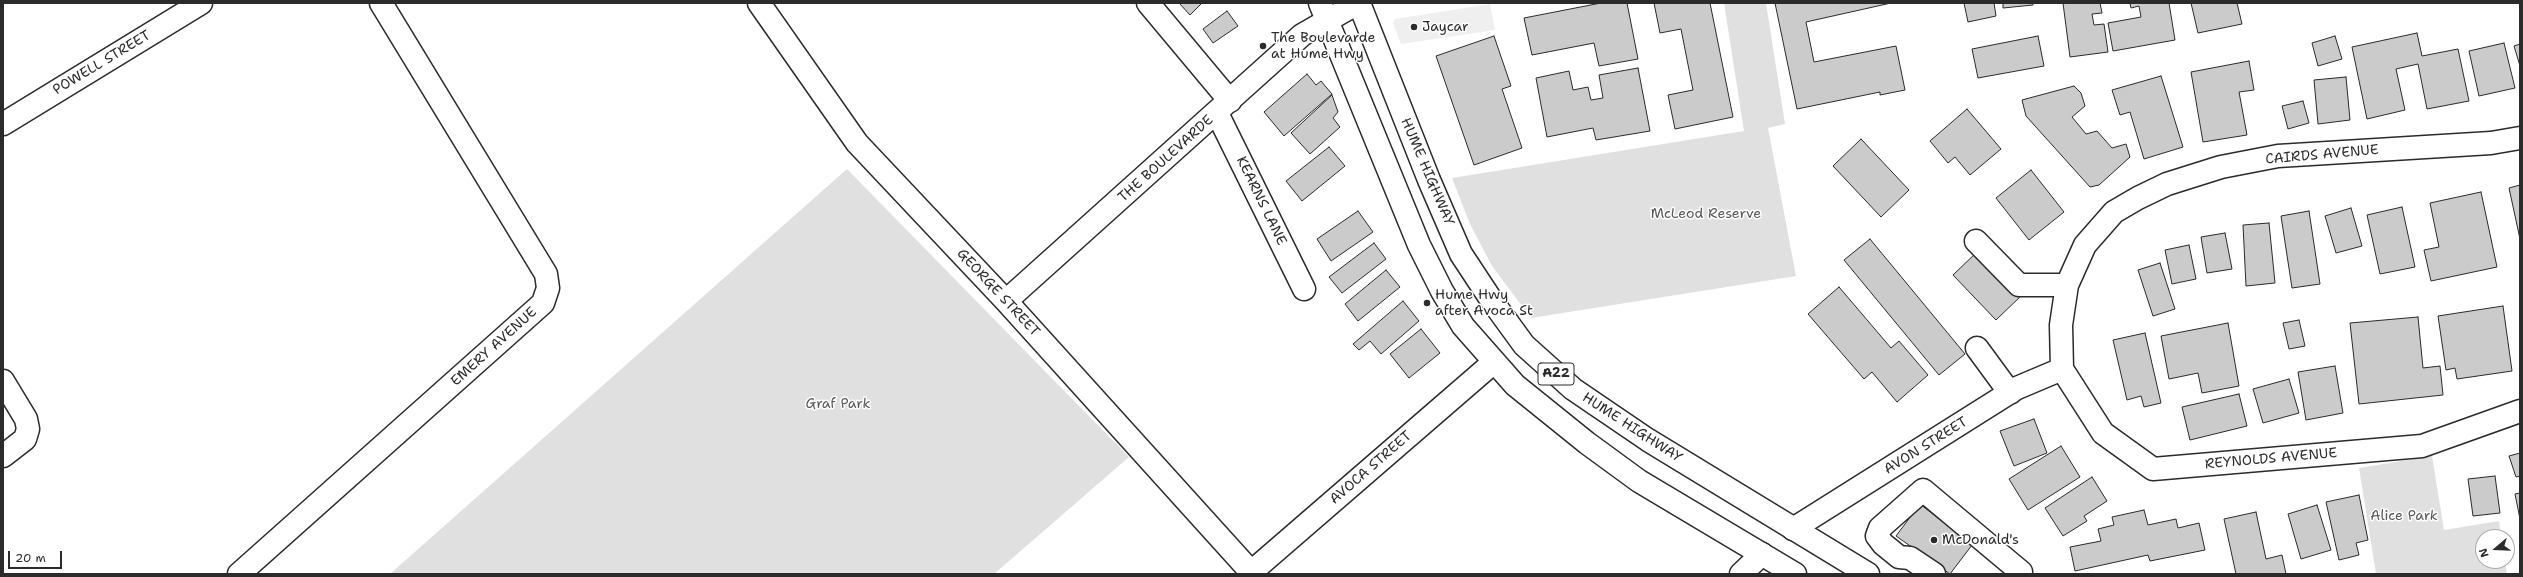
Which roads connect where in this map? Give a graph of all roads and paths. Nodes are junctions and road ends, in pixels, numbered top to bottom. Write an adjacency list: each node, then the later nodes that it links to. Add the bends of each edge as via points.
1 (201, 3): 8 (main road, POWELL STREET)
2 (381, 3): 25 (main road, EMERY AVENUE, via 546,274 548,288 543,303)
3 (759, 3): 13 (main road, GEORGE STREET, via 857,143)
4 (1148, 3): 7 (main road, KEARNS LANE)
5 (1358, 3): 6 (main road, THE BOULEVARDE); 21 (main road, HUME HIGHWAY / A22, via 1461,254 1524,345 1573,389 1611,416)
6 (1324, 11): 7 (main road, THE BOULEVARDE, via 1302,35); 15 (main road, A22, via 1419,245 1463,326)
7 (1224, 107): 12 (main road, KEARNS LANE); 13 (main road, THE BOULEVARDE)
8 (3, 124)
9 (2520, 138): 11 (main road, CAIRDS AVENUE, via 2491,143 2278,156 2221,167 2167,184 2114,212 2085,246)
10 (1976, 241): 11 (main road, via 2019,285)
11 (2067, 285): 16 (main road, CAIRDS AVENUE, via 2061,325)
12 (1304, 289)
13 (1006, 301): 23 (main road, GEORGE STREET)
14 (1978, 348): 18 (main road)
15 (1494, 362): 22 (main road, A22, via 1514,385 1542,409 1633,477); 23 (main road, AVOCA STREET)
16 (2062, 369): 18 (main road, AVON STREET); 19 (main road, REYNOLDS AVENUE, via 2103,433 2153,469 2422,446)
17 (3, 381): 20 (main road, via 26,419 28,429 25,439)
18 (2010, 393): 21 (main road, AVON STREET)
19 (2520, 411)
20 (3, 456)
21 (1793, 529): 28 (main road, HUME HIGHWAY / A22)
22 (1762, 554): 26 (main road); 27 (main road, A22)
23 (1250, 573)
24 (2019, 573): 29 (main road, via 1923,490 1880,528 1877,536 1899,556 1910,558)
25 (239, 574)
26 (1741, 574)
27 (1795, 574)
28 (1868, 574)
29 (1934, 574)

